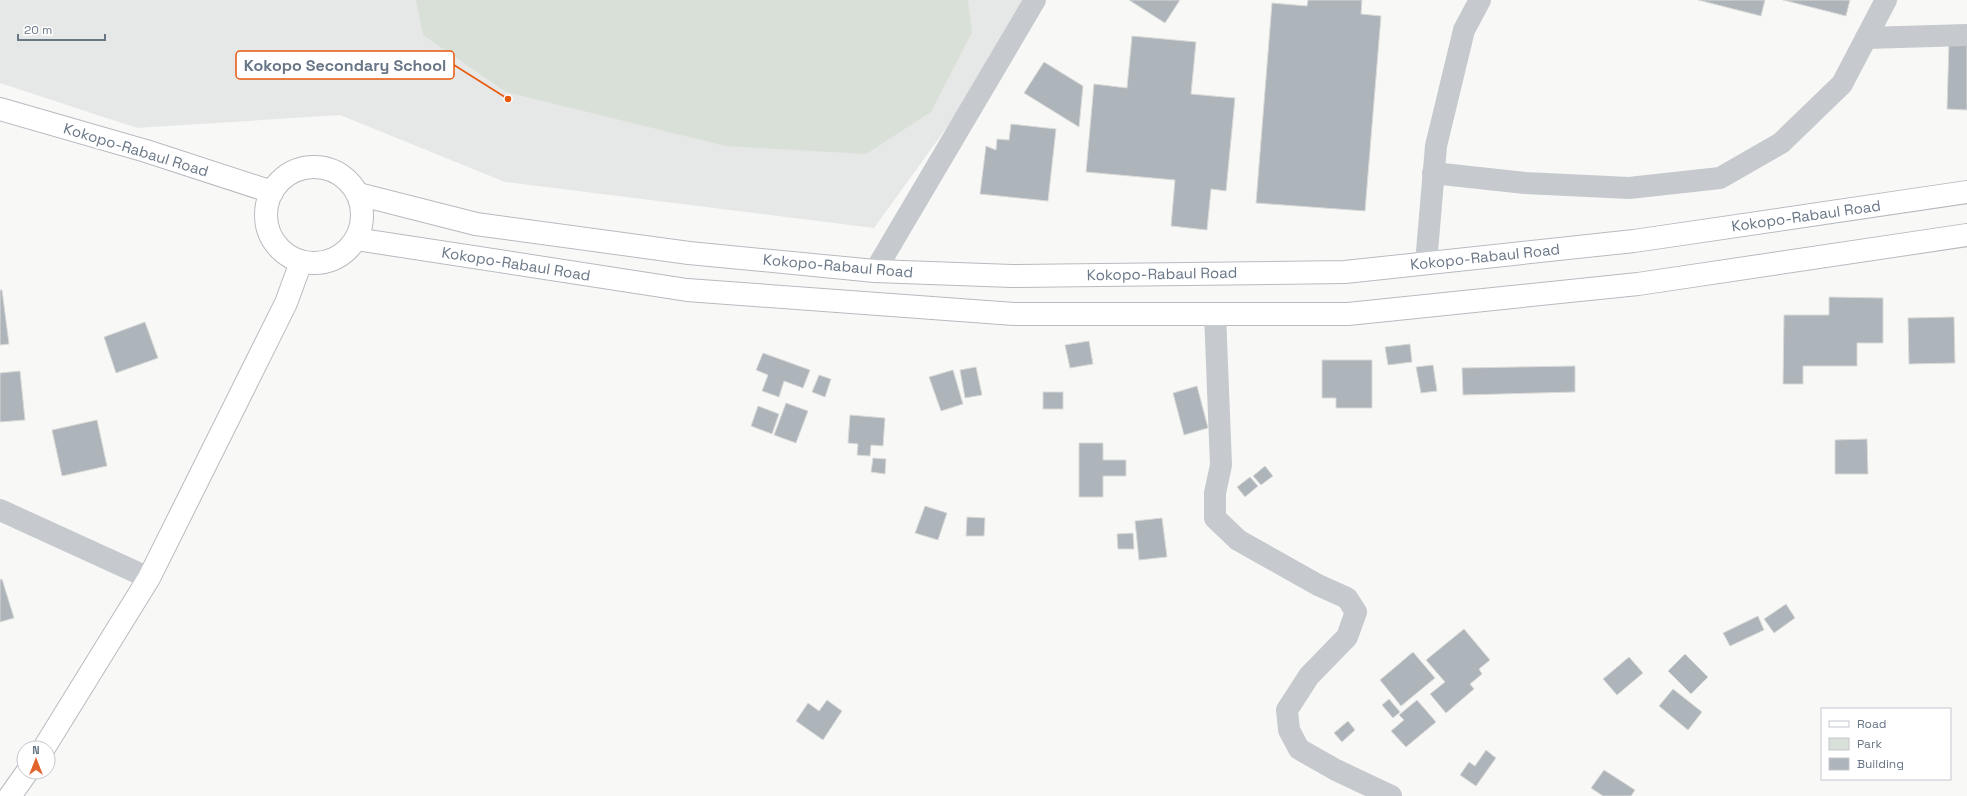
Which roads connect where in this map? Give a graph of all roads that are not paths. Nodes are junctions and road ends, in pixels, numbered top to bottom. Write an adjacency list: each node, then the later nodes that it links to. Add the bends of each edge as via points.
1 (1035, 0): 15 (street)
2 (1480, 0): 7 (street, via 1464,30 1436,146)
3 (1886, 0): 5 (street)
4 (1967, 36): 5 (street)
5 (1866, 38): 7 (street, via 1842,84 1781,143 1720,178 1629,188 1525,183)
6 (0, 109): 8 (main road, Kokopo-Rabaul Road, via 146,151)
7 (1433, 173): 14 (street)
8 (272, 192): 10 (main road, via 275,185 288,174 303,168 320,167 332,170 346,179); 13 (main road, via 267,200 266,226 273,241 285,254)
9 (1967, 192): 14 (main road, Kokopo-Rabaul Road, via 1634,241)
10 (358, 194): 12 (main road, via 362,208 362,224); 15 (main road, Kokopo-Rabaul Road, via 476,224 689,253)
11 (1967, 235): 16 (main road, Kokopo-Rabaul Road, via 1638,284 1348,314)
12 (356, 239): 13 (main road, via 345,252 330,260); 16 (main road, Kokopo-Rabaul Road, via 687,290 1014,314)
13 (301, 262): 18 (main road, via 286,303)
14 (1426, 263): 15 (main road, Kokopo-Rabaul Road, via 1345,272 1012,276)
15 (875, 271)
16 (1215, 314): 22 (street, via 1221,465 1215,493 1215,518 1238,540 1318,585 1347,598 1356,612 1347,637 1309,676 1287,710 1289,730 1299,749)
17 (1, 512): 18 (street)
18 (149, 578): 19 (main road)
19 (49, 740)
20 (21, 780): 21 (main road)
21 (10, 796)
22 (1391, 796)

